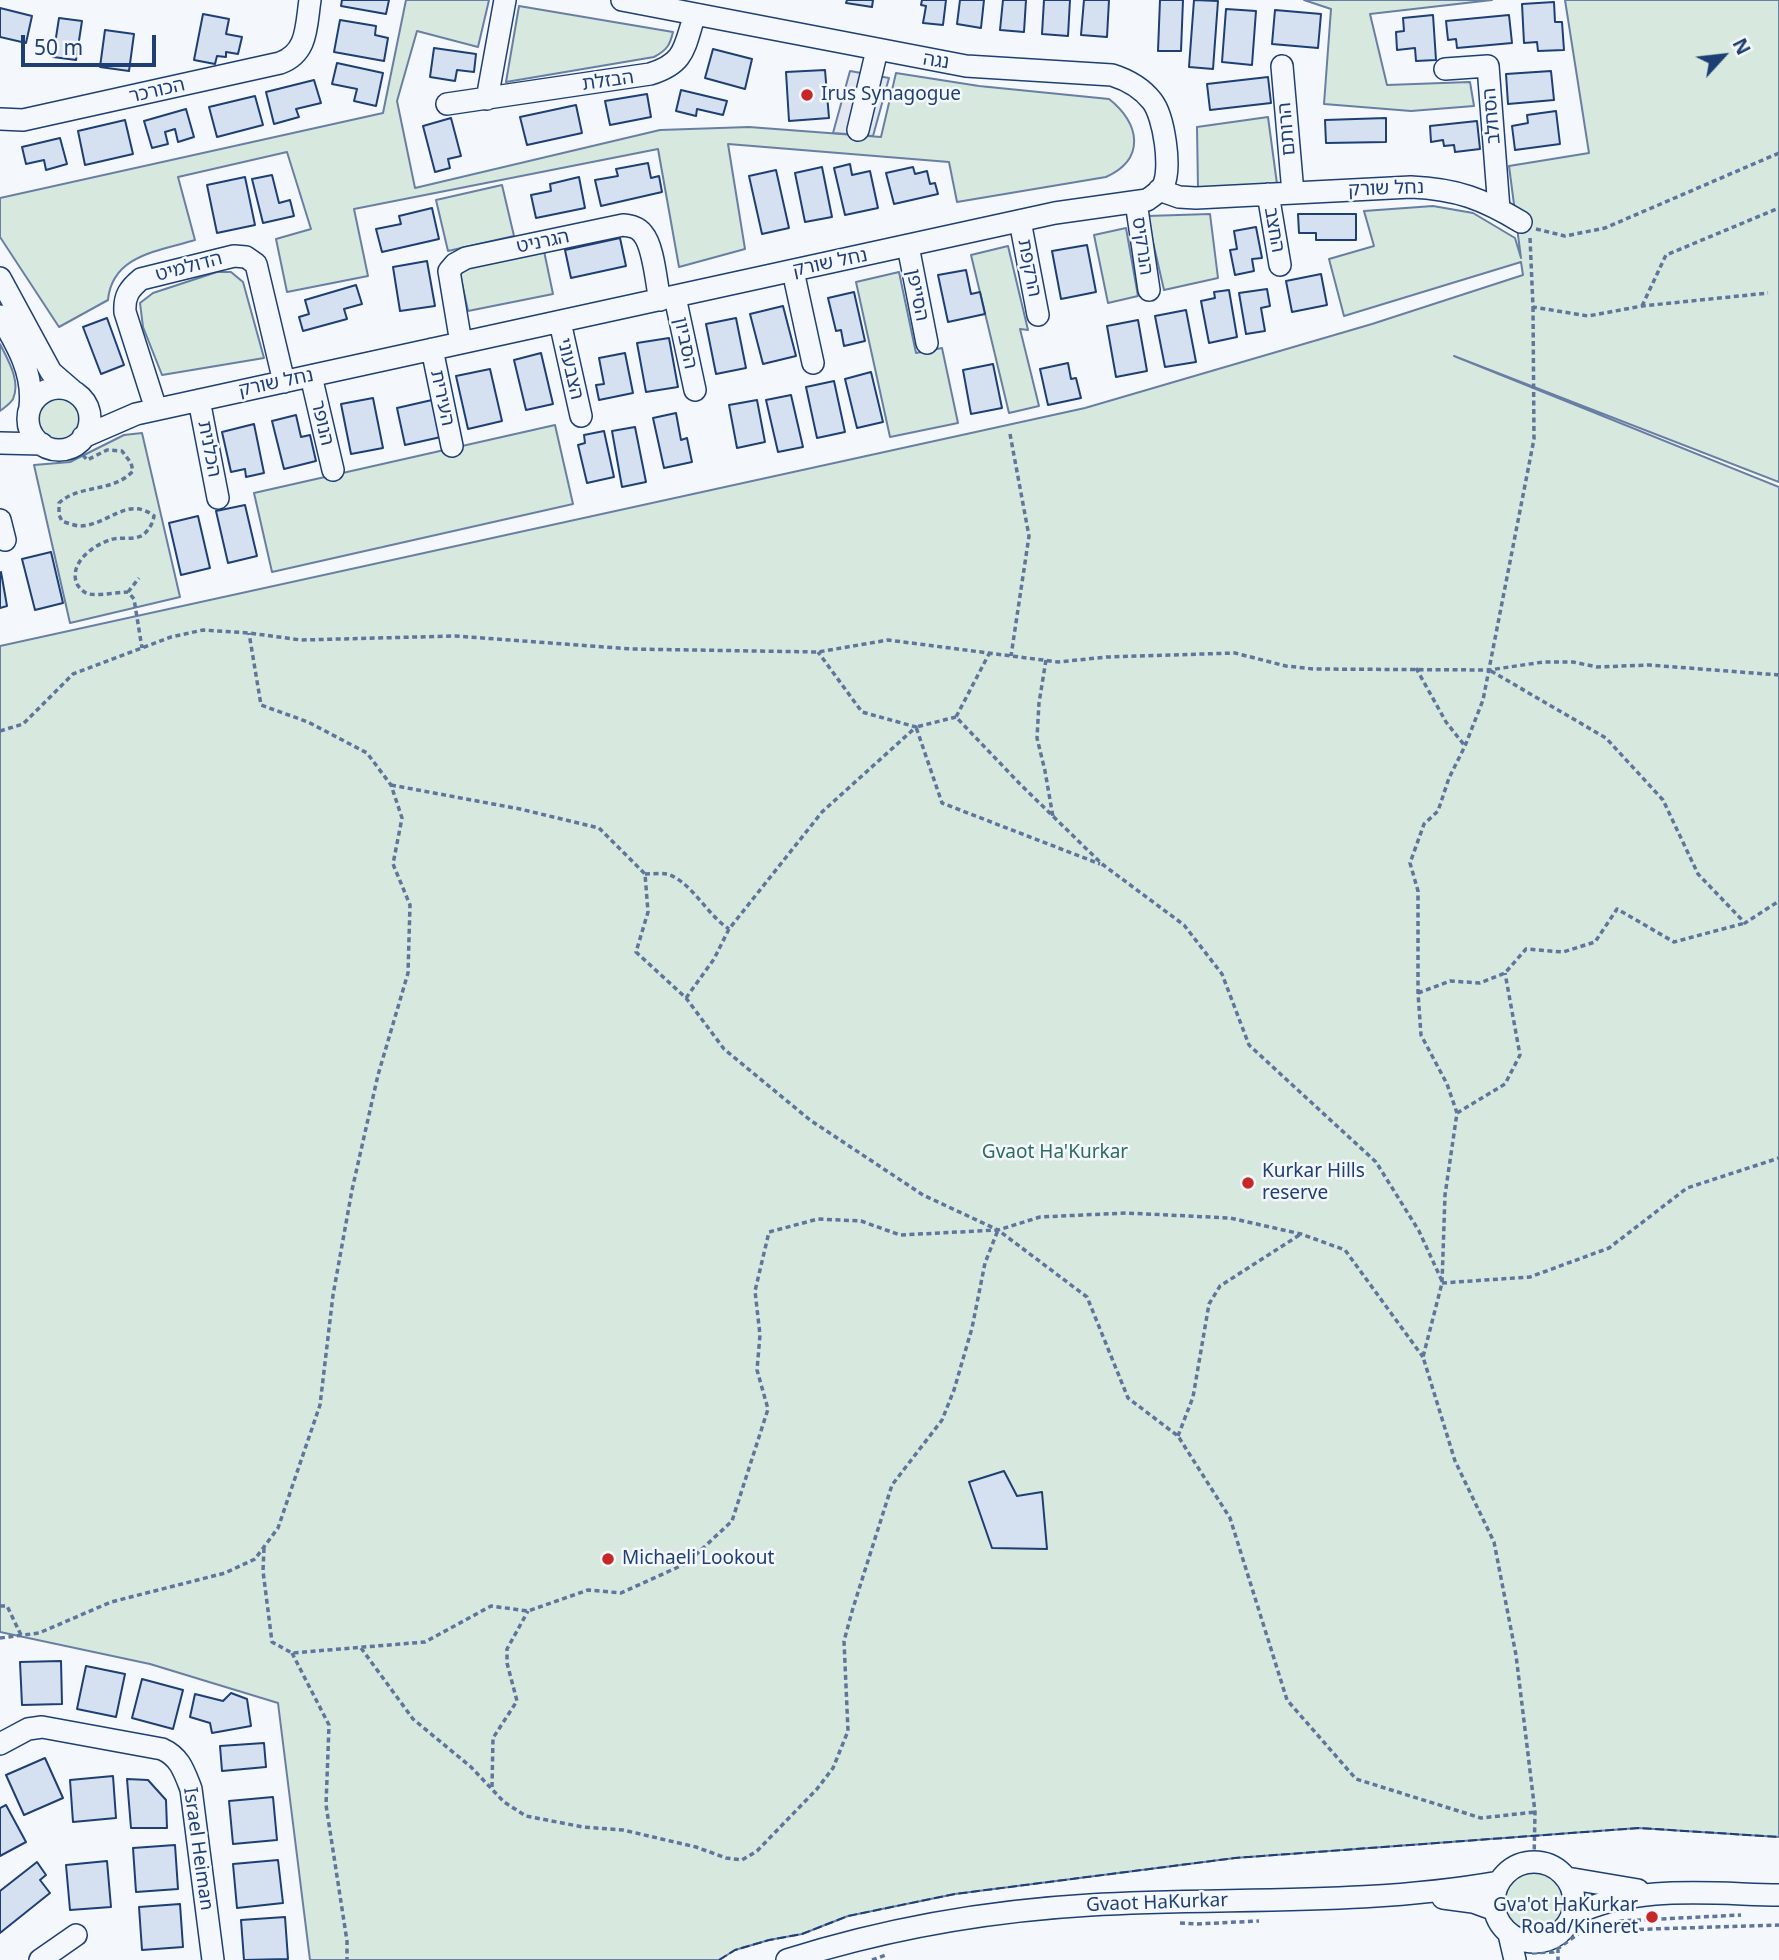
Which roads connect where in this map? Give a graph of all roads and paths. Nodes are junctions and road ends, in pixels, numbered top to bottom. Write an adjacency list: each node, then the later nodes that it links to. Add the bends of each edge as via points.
1 (310, 0): 10 (street, הכורכר, via 302,45 292,58 280,63 23,120)
2 (505, 0): 8 (street)
3 (621, 0): 4 (street, נגה)
4 (695, 15): 5 (street, נגה); 8 (street, הבזלת, via 682,53 665,69)
5 (877, 50): 11 (street); 13 (street, נגה, via 966,66 1091,73 1128,80 1153,102 1163,125 1167,172)
6 (1282, 66): 14 (street, הרותם)
7 (1445, 69): 18 (street, הסחלב, via 1488,66)
8 (487, 99): 9 (street, הבזלת)
9 (447, 104)
10 (0, 119)
11 (858, 130)
12 (1779, 153): 29 (path, via 1605,228 1565,236 1528,226)
13 (1159, 190): 15 (street, נחל שורק, via 1196,198); 16 (street, נחל שורק)
14 (1293, 193): 15 (street, נחל שורק); 18 (street, נחל שורק, via 1438,188)
15 (1268, 194): 22 (street, החצב)
16 (1136, 202): 19 (street, נחל שורק); 25 (street, הנרקיס)
17 (1779, 208): 28 (path, via 1666,255)
18 (1499, 209): 20 (street, נחל שורק)
19 (1020, 221): 21 (street, נחל שורק); 30 (street, הרקפת)
20 (1521, 222)
21 (908, 246): 23 (street, נחל שורק); 34 (street, הסייפן)
22 (1280, 265)
23 (793, 271): 27 (street, נחל שורק); 36 (street)
24 (0, 278): 40 (street, via 51,372)
25 (1149, 289)
26 (1768, 293): 28 (path)
27 (668, 298): 32 (street, נחל שורק); 33 (street, הגרניט, via 648,244 635,227 623,225 466,258 449,271); 39 (street, הסביון)
28 (1642, 306): 29 (path, via 1588,316)
29 (1532, 307): 61 (path, via 1535,439)
30 (1038, 315)
31 (0, 316): 42 (street, via 30,377)
32 (559, 322): 33 (street, נחל שורק); 44 (street, הצבעוני)
33 (461, 343): 35 (street, נחל שורק)
34 (926, 343)
35 (432, 349): 37 (street, נחל שורק); 49 (street, העירית)
36 (813, 363)
37 (311, 376): 38 (street, נחל שורק); 50 (street, הנופר)
38 (284, 382): 41 (street, נחל שורק); 43 (street, הדולמיט, via 256,264 234,256 141,279 130,288 125,312)
39 (695, 390)
40 (80, 398): 42 (street, via 52,388); 43 (street, נחל שורק, via 116,414); 46 (street, via 90,425)
41 (199, 400): 43 (street, נחל שורק); 51 (street, הכלנית)
42 (29, 410): 47 (street, via 22,424); 48 (street, via 29,428)
43 (146, 411): 46 (street, נחל שורק)
44 (581, 416)
45 (1010, 434): 58 (path, via 1029,536)
46 (79, 442): 48 (street, via 61,450); 53 (path, via 87,460 107,450 122,452 133,471 124,481 67,495 59,503 62,521 89,524 129,508 145,509 154,516 143,535 110,540 92,549 75,572 79,588 88,594)
47 (0, 443): 48 (street)
48 (42, 444)
49 (452, 446)
50 (333, 470)
51 (218, 498)
52 (139, 578): 53 (path)
53 (128, 592): 55 (path, via 134,598)
54 (249, 633): 55 (path, via 203,631); 57 (path, via 301,639 455,636 631,649); 67 (path, via 261,705 367,753)
55 (142, 648): 65 (path, via 73,674 23,724)
56 (990, 651): 57 (path, via 888,640); 58 (path); 63 (path)
57 (818, 652): 64 (path, via 862,712)
58 (1011, 656): 59 (path)
59 (1046, 660): 60 (path, via 1235,653 1314,669); 68 (path, via 1037,738)
60 (1416, 668): 61 (path); 66 (path)
61 (1489, 670): 62 (path, via 1573,662); 66 (path); 72 (path, via 1606,738 1663,800 1698,874)
62 (1779, 675)
63 (956, 717): 64 (path); 68 (path)
64 (916, 727): 69 (path, via 942,803); 73 (path, via 822,811)
65 (0, 730)
66 (1465, 746): 75 (path, via 1438,811 1424,824 1410,863 1418,891)
67 (391, 785): 70 (path, via 600,828); 84 (path, via 402,818 393,863 410,905 408,972 352,1190 320,1405 278,1528)
68 (1053, 817): 69 (path)
69 (1102, 864): 81 (path, via 1184,925 1222,974 1249,1045 1376,1162 1419,1231)
70 (645, 874): 73 (path, via 667,874 686,884); 76 (path, via 648,912 636,952)
71 (1779, 901): 72 (path)
72 (1745, 922): 74 (path, via 1674,942 1617,909 1595,942 1563,952 1526,949)
73 (729, 929): 76 (path)
74 (1505, 973): 75 (path, via 1480,983 1450,981); 77 (path, via 1520,1055 1504,1084)
75 (1418, 993): 77 (path, via 1421,1035)
76 (686, 998): 79 (path, via 724,1049 810,1120 922,1195)
77 (1457, 1113): 81 (path, via 1445,1195)
78 (1779, 1158): 81 (path, via 1687,1188 1609,1248 1530,1277)
79 (998, 1230): 80 (path, via 1040,1217 1126,1213 1230,1218); 83 (path, via 1087,1297 1128,1398); 86 (path, via 900,1235 861,1221 818,1219 769,1232 755,1291 760,1335 757,1370 768,1409 732,1521 687,1563 621,1593 588,1590); 92 (path, via 942,1420 892,1485 888,1497 844,1641 848,1731 833,1768 817,1789 757,1851 742,1860 623,1830 526,1816)
80 (1301, 1234): 82 (path, via 1345,1250); 83 (path, via 1220,1286 1209,1304 1193,1397)
81 (1443, 1283): 82 (path)
82 (1423, 1357): 93 (path, via 1455,1461 1494,1542 1516,1655)
83 (1178, 1436): 93 (path, via 1230,1518 1287,1700 1356,1779 1481,1818)
84 (264, 1548): 87 (path, via 255,1559 225,1573 111,1602 38,1633); 90 (path, via 272,1642)
85 (0, 1606): 87 (path, via 7,1606)
86 (528, 1611): 89 (path, via 491,1606 425,1642); 92 (path, via 508,1649 517,1701 493,1738)
87 (21, 1635): 88 (path)
88 (0, 1638)
89 (361, 1648): 90 (path); 92 (path, via 413,1719)
90 (292, 1653): 114 (path, via 329,1725 326,1805)
91 (0, 1744): 113 (street, Israel Heiman, via 42,1727 173,1754 191,1789)
92 (491, 1789)
93 (1535, 1812): 94 (path)
94 (1534, 1861): 95 (street, via 1558,1869); 96 (street, via 1508,1871)
95 (1567, 1878): 98 (street); 101 (street, via 1574,1895)
96 (1499, 1882): 97 (street, Gvaot HaKurkar); 100 (street)
97 (1409, 1894): 100 (street, Gvaot HaKurkar, via 1473,1902); 107 (street, Gvaot HaKurkar, via 1091,1905 953,1918)
98 (1671, 1894): 99 (street); 101 (street, via 1608,1900)
99 (1779, 1895)
100 (1495, 1910): 109 (street)
101 (1573, 1915): 111 (street)
102 (1753, 1915): 105 (path)
103 (1264, 1921): 104 (path)
104 (1171, 1922)
105 (1608, 1922)
106 (1779, 1925): 111 (path, via 1583,1931)
107 (906, 1930): 115 (street, Gvaot HaKurkar); 116 (street, Gvaot HaKurkar)
108 (76, 1935): 112 (street)
109 (1513, 1950): 111 (path); 111 (street, via 1520,1940)
110 (898, 1951): 117 (path)
111 (1550, 1952)
112 (40, 1960)
113 (213, 1960)
114 (347, 1960)
115 (787, 1960)
116 (834, 1960)
117 (872, 1960)

